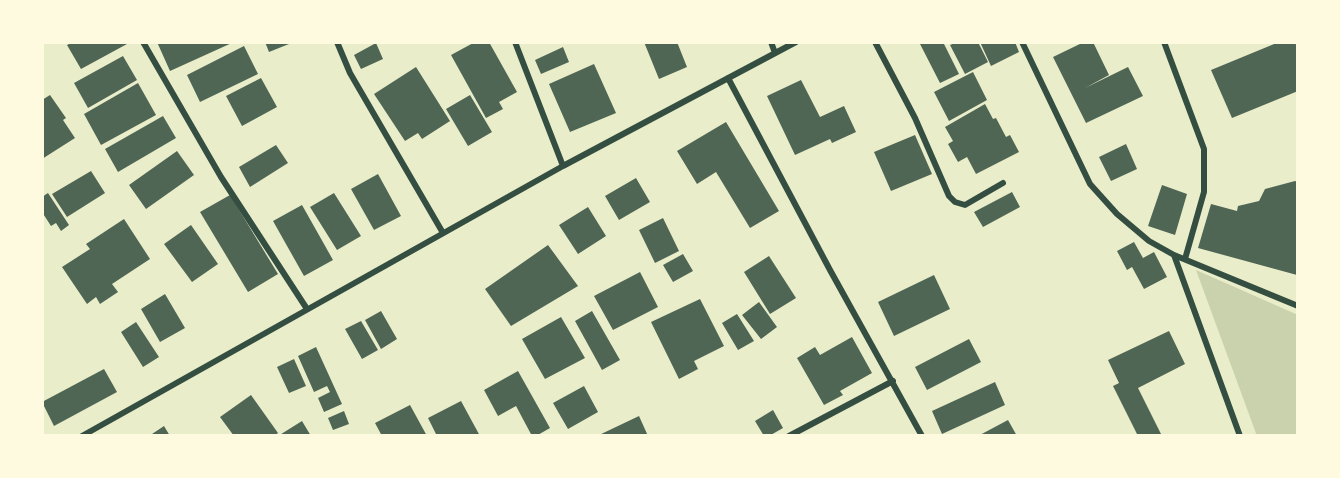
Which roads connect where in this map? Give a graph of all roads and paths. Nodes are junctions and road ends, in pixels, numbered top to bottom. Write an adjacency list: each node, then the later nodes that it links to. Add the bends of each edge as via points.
1 (143, 42): 17 (street, via 221,177)
2 (337, 42): 13 (street, via 350,73)
3 (515, 42): 11 (street)
4 (771, 42): 9 (street)
5 (796, 42): 9 (street)
6 (875, 42): 12 (street, via 915,118 948,196 965,204)
7 (1022, 42): 14 (street, via 1090,184 1117,214)
8 (1164, 42): 15 (street, via 1204,149 1204,192)
9 (775, 53): 10 (street)
10 (728, 78): 11 (street); 18 (street)
11 (562, 166): 13 (street)
12 (1003, 183)
13 (442, 233): 17 (street)
14 (1174, 255): 15 (street); 22 (street)
15 (1185, 259): 16 (street)
16 (1298, 306)
17 (307, 309): 19 (street)
18 (893, 381): 20 (street); 21 (street)
19 (82, 436)
20 (789, 436)
21 (922, 436)
22 (1240, 436)

